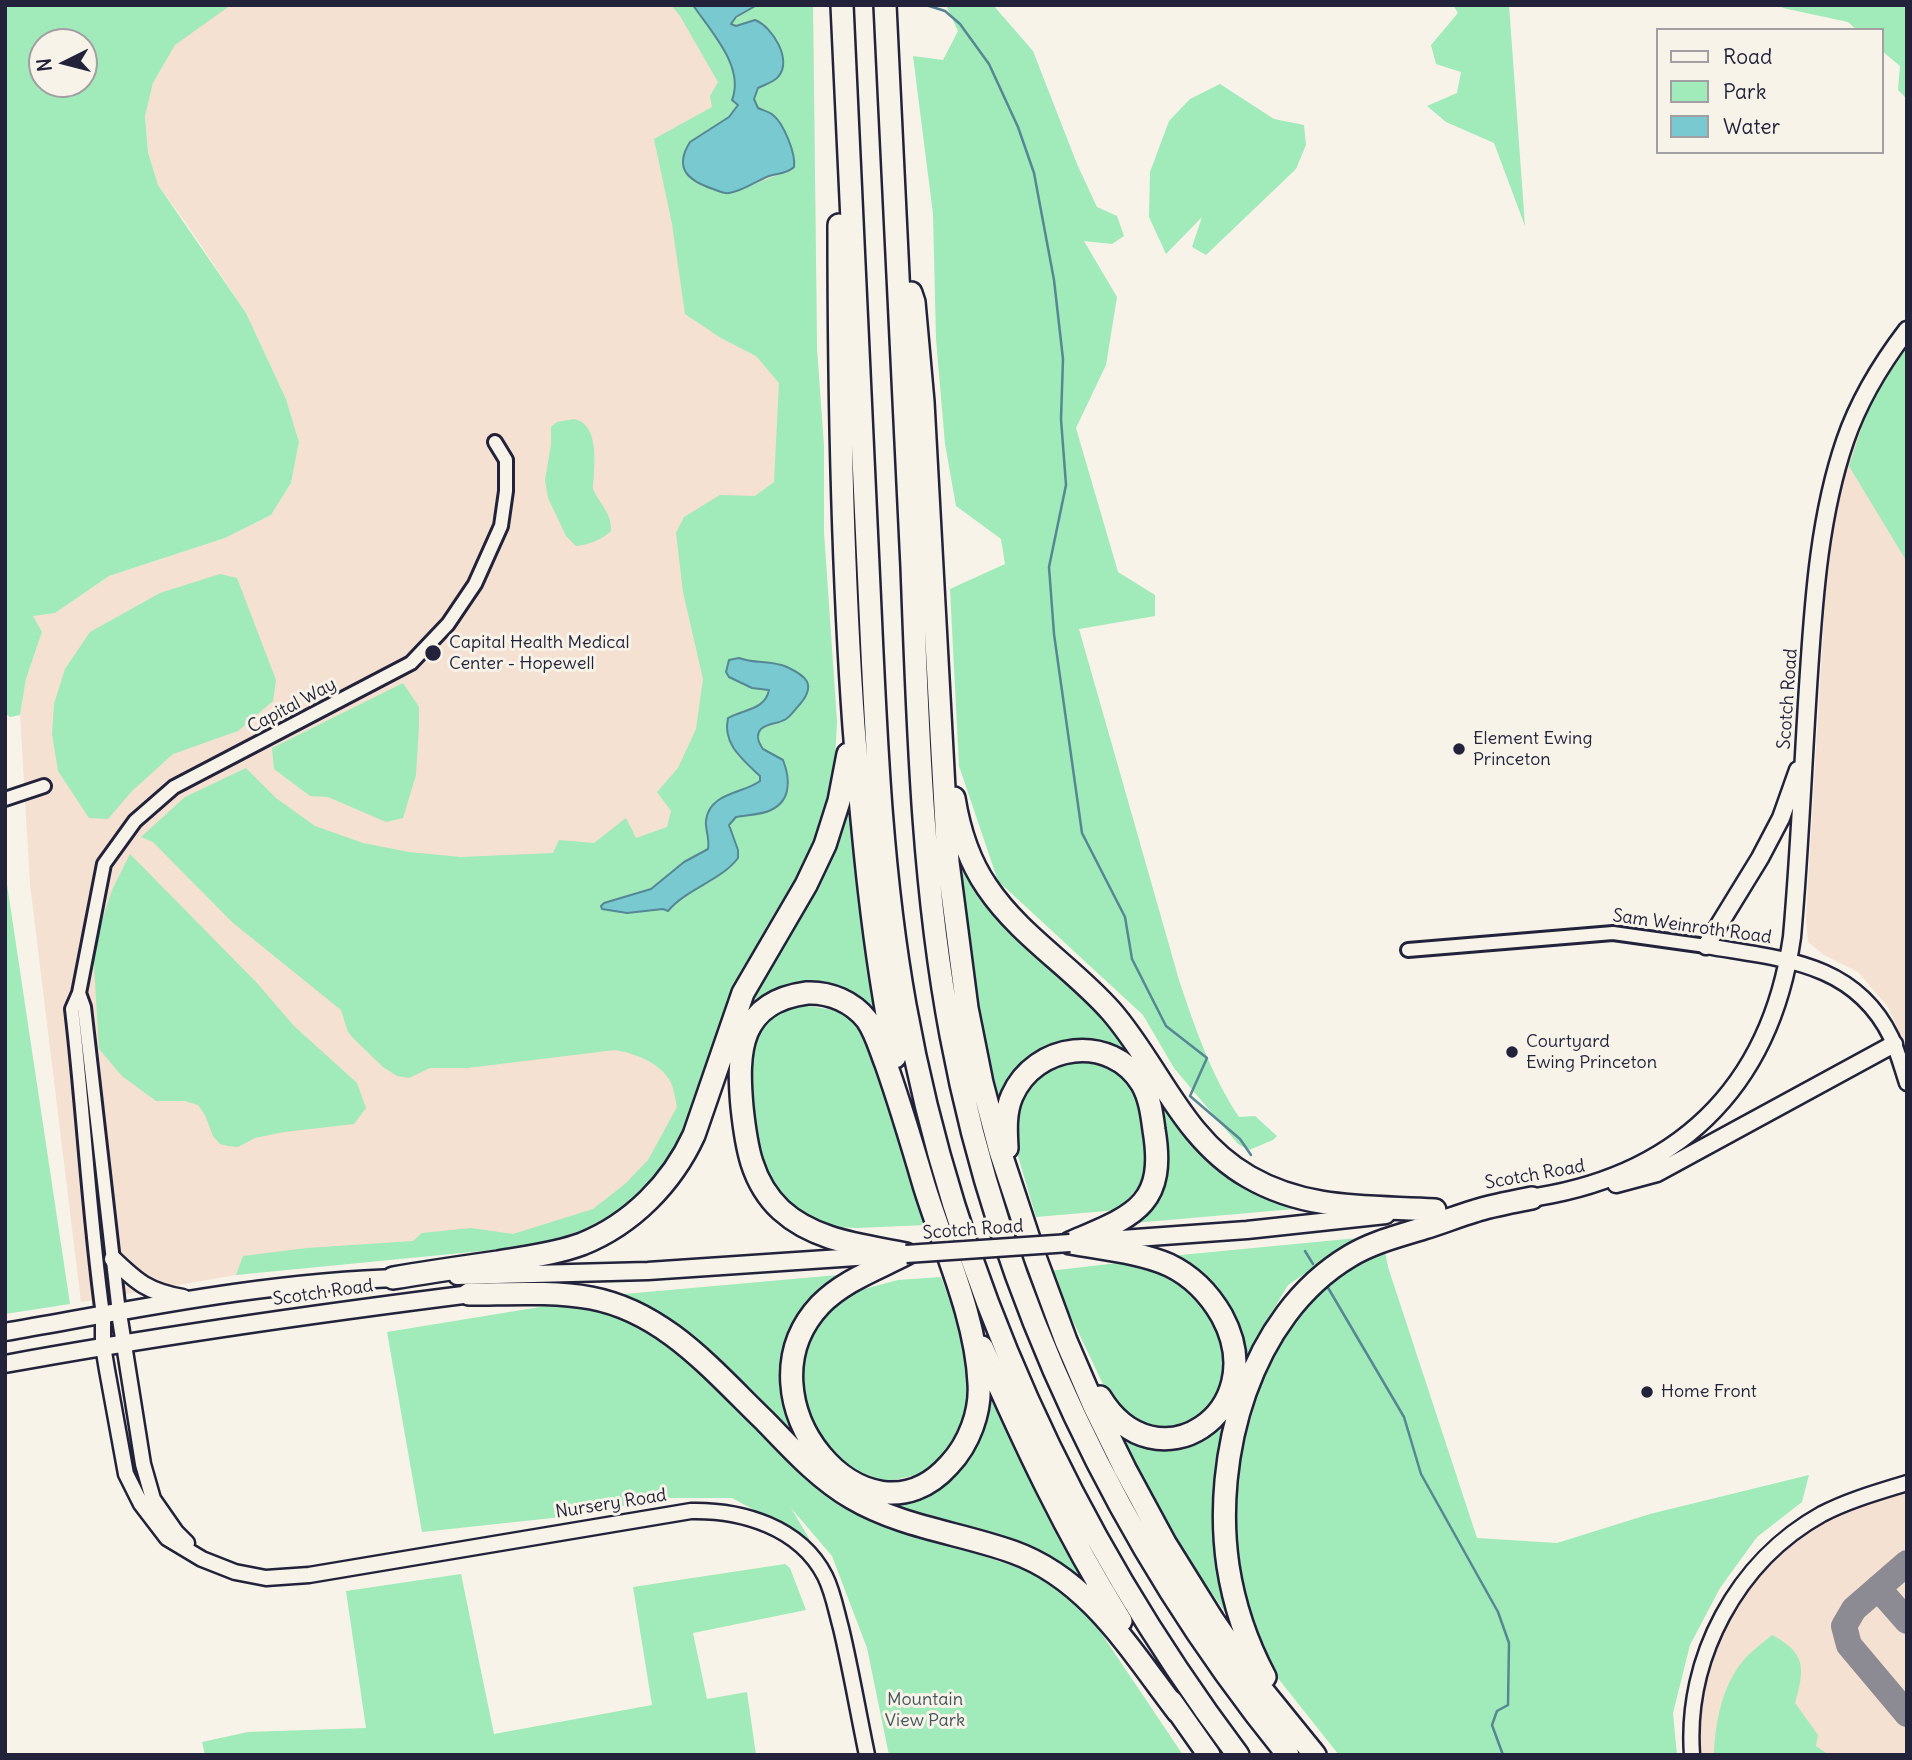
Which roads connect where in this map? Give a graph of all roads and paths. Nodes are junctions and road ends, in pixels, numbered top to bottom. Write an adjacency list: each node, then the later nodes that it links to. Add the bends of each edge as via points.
1 (840, 5): 7 (highway, via 839,345); 42 (highway, via 879,795 896,944 919,1072 979,1282 1039,1429 1125,1589)
2 (885, 5): 3 (highway)
3 (898, 254): 6 (highway, via 914,302 920,360); 43 (highway, via 924,815 942,983 967,1105 1008,1249 1047,1353 1088,1442 1131,1525 1198,1636)
4 (1907, 330): 8 (main road, Scotch Road, via 1863,398 1835,477 1818,568)
5 (495, 442): 14 (street, Capital Way, via 506,460 501,526 475,584 448,624 411,663 174,787 135,821 104,864)
6 (935, 631): 20 (highway, via 946,751 965,843 980,876 1007,914 1110,1010 1193,1129 1236,1169 1284,1195 1319,1203); 21 (highway, via 947,862 962,974 991,1118)
7 (852, 692): 17 (highway, via 876,956); 26 (highway, via 846,767 828,837 806,885 748,982 699,1122 673,1171 634,1213 578,1245 543,1255)
8 (1805, 733): 11 (main road, via 1781,818); 13 (main road, Scotch Road)
9 (44, 786): 10 (street)
10 (5, 799)
11 (1706, 946): 12 (street, Sam Weinroth Road, via 1603,933); 13 (street, Sam Weinroth Road)
12 (1408, 950)
13 (1789, 960): 15 (street, Sam Weinroth Road, via 1822,970 1854,990 1878,1016); 18 (main road, Scotch Road, via 1766,1034 1728,1095 1689,1133 1655,1157 1619,1176)
14 (79, 993): 24 (street, Capital Way); 31 (street, Capital Way, via 72,1009 86,1172 94,1250)
15 (1894, 1044): 16 (street, Sam Weinroth Road); 18 (main road, via 1657,1173)
16 (1907, 1083)
17 (915, 1155): 23 (highway, via 875,1035 855,1008 828,995 802,994 776,1002 754,1021 740,1052 740,1077 747,1146 760,1183 782,1211 813,1231); 30 (highway)
18 (1579, 1189): 19 (main road, Scotch Road)
19 (1532, 1198): 20 (main road, Scotch Road); 39 (highway, via 1475,1211 1349,1256 1293,1304 1252,1373 1226,1484 1228,1566 1237,1609 1262,1671)
20 (1435, 1210): 22 (main road, Scotch Road)
21 (1020, 1213): 22 (highway, via 1006,1136 1008,1111 1017,1087 1034,1067 1061,1053 1091,1051 1117,1060 1135,1075 1147,1097 1156,1143 1156,1177 1149,1194 1131,1214); 27 (highway)
22 (1070, 1243): 23 (main road, Scotch Road, bridge); 27 (highway, via 1168,1265 1204,1291 1225,1322 1234,1351 1234,1382 1224,1406 1204,1426 1177,1437 1149,1436 1126,1427 1098,1392)
23 (906, 1254): 25 (main road, Scotch Road); 30 (highway, via 832,1294 813,1315 798,1345 792,1381 799,1419 814,1448 839,1474 870,1489 900,1491 931,1480 955,1459 972,1427 979,1391)
24 (113, 1259): 29 (main road, via 139,1284); 31 (street, Capital Way)
25 (648, 1272): 26 (main road, Scotch Road); 28 (main road, Scotch Road)
26 (393, 1278): 29 (main road, Scotch Road)
27 (1045, 1284): 39 (highway, via 1094,1406 1165,1543 1248,1671)
28 (469, 1294): 33 (main road, Scotch Road); 38 (highway, via 562,1294 625,1307 653,1321 695,1353 845,1494 890,1515 1014,1552 1065,1579 1106,1619)
29 (192, 1300): 31 (main road, Scotch Road)
30 (962, 1300): 38 (highway, via 1030,1457 1066,1526)
31 (111, 1314): 32 (main road, Scotch Road); 33 (street, Nursery Road); 34 (street, Nursery Road)
32 (5, 1332)
33 (124, 1342): 34 (main road, Scotch Road); 37 (street, Nursery Road, via 153,1499)
34 (103, 1346): 35 (main road, Scotch Road); 37 (street, Nursery Road, via 126,1474 141,1504 167,1538)
35 (5, 1363)
36 (1907, 1483): 44 (street, via 1821,1515 1778,1545 1745,1581 1717,1626 1700,1673)
37 (202, 1559): 40 (street, Nursery Road, via 266,1578 309,1575 691,1511 720,1510 750,1517 806,1550 824,1574 847,1652)
38 (1178, 1712): 41 (highway)
39 (1312, 1751)
40 (867, 1755)
41 (1209, 1755)
42 (1238, 1755)
43 (1288, 1755)
44 (1692, 1755)

